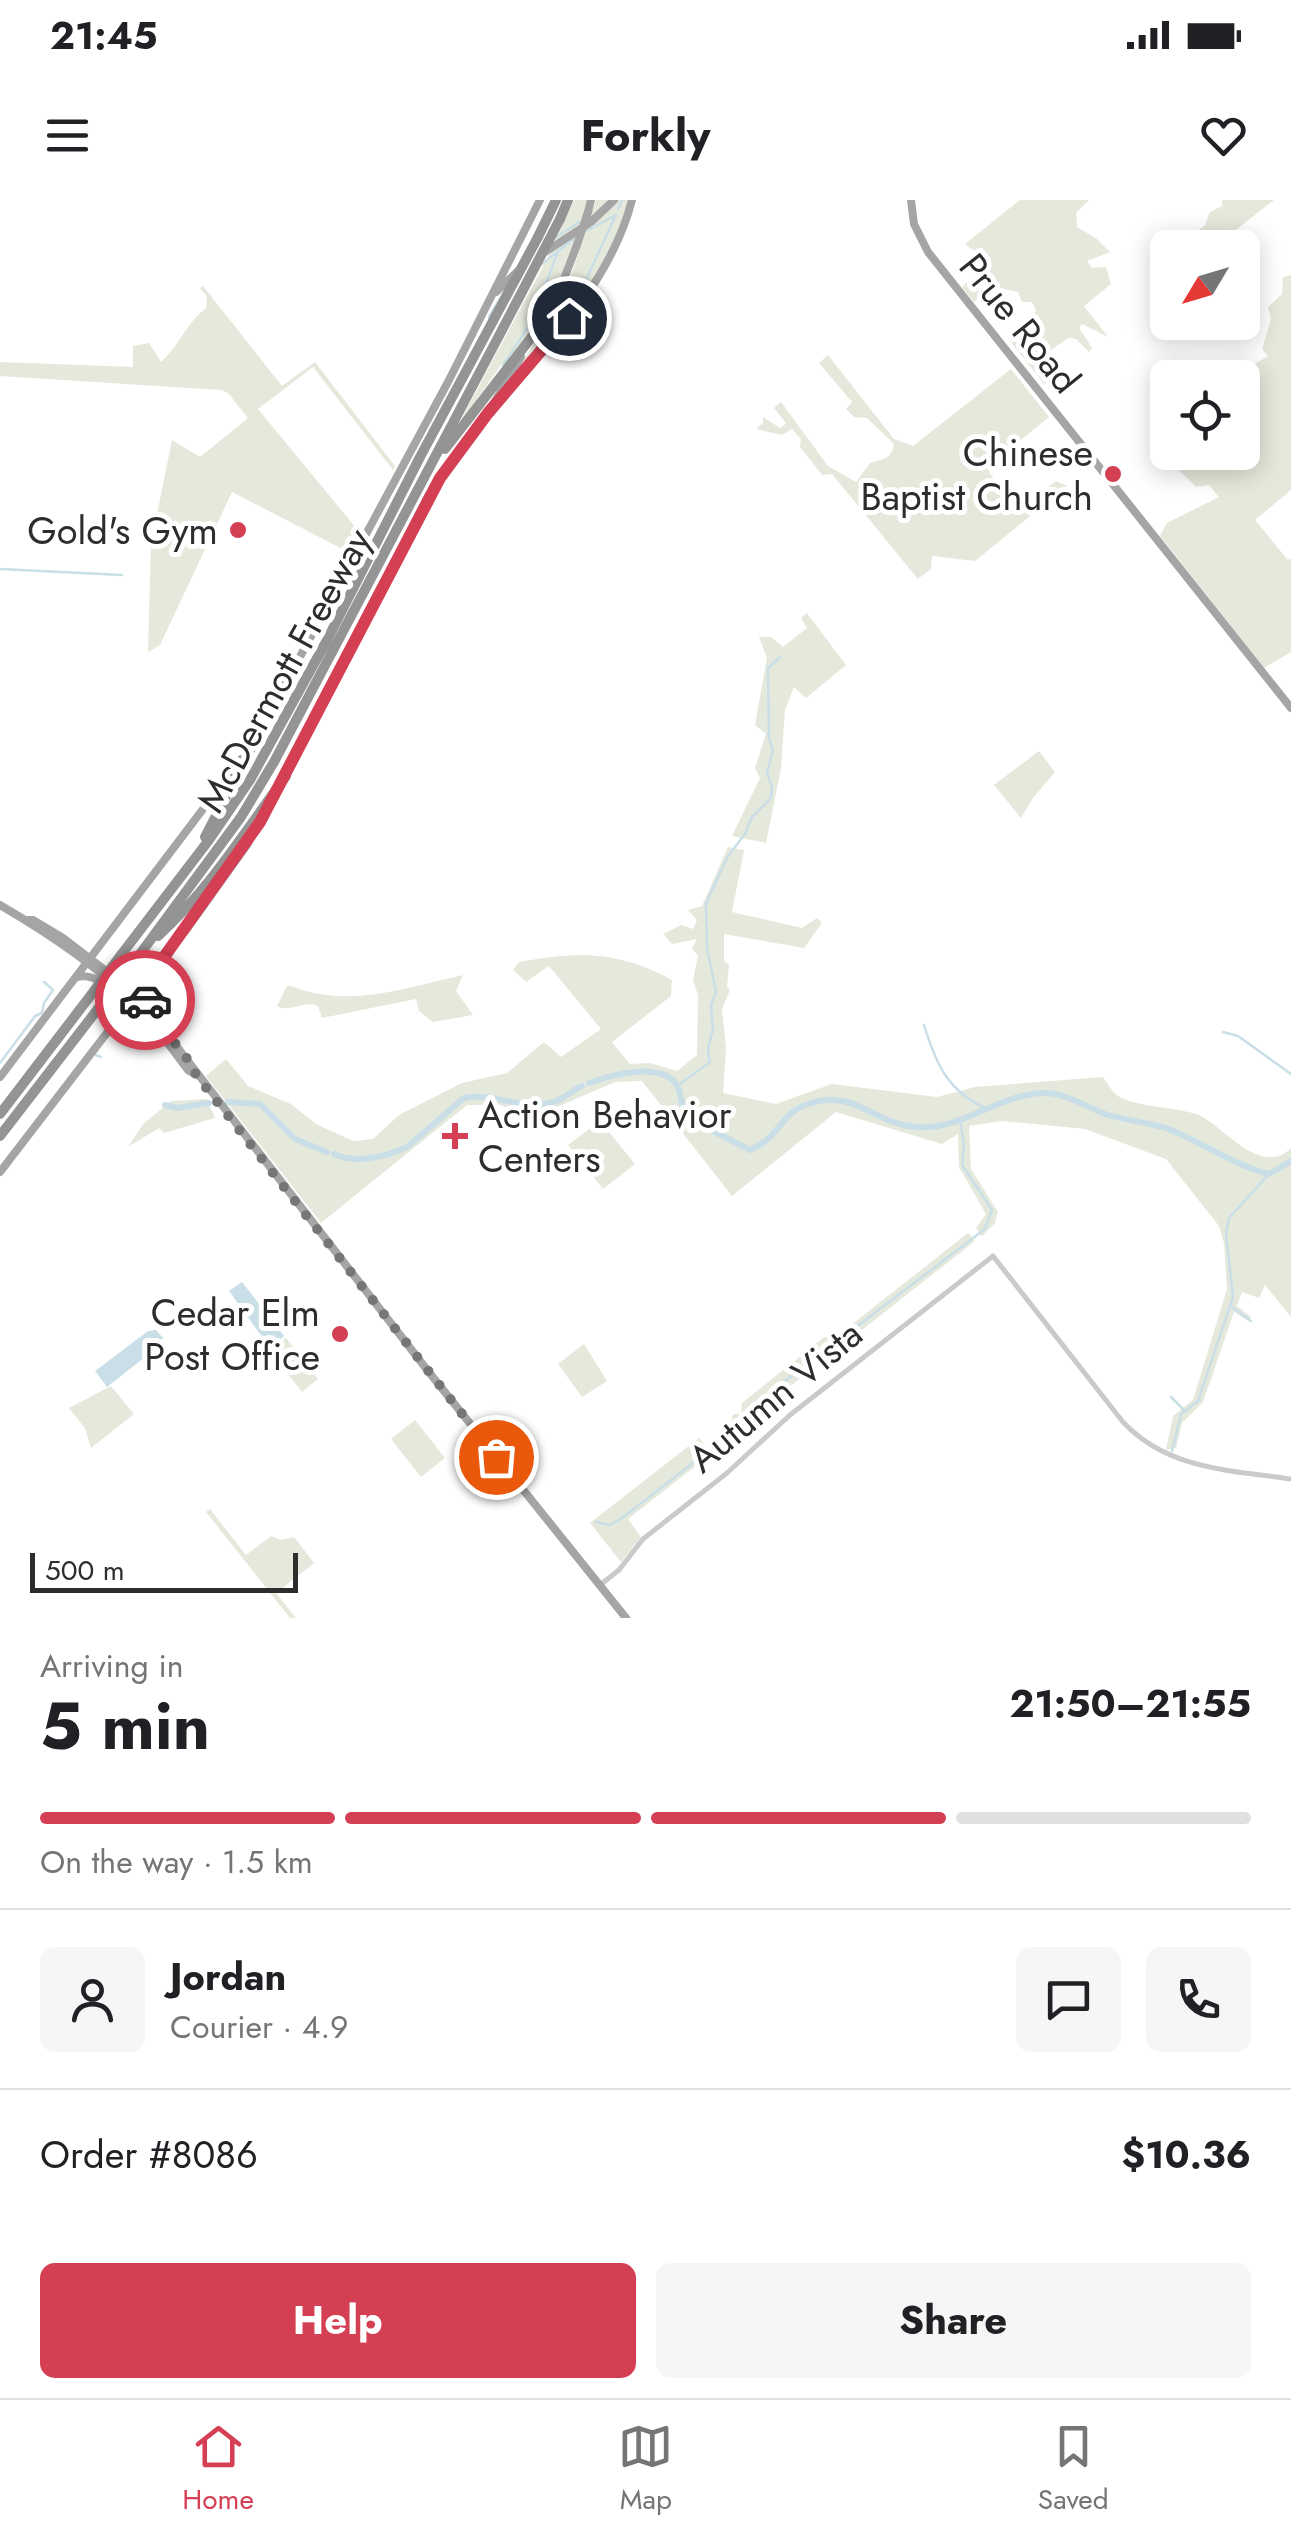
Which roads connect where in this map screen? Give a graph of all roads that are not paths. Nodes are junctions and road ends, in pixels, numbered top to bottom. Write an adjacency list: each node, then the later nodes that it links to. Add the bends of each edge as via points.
1 (540, 200): 10 (main road)
2 (556, 200): 11 (highway, McDermott Freeway, bridge)
3 (568, 200): 11 (highway, McDermott Freeway, bridge)
4 (592, 200): 12 (main road, bridge, via 562,284)
5 (614, 200): 8 (main road)
6 (632, 200): 9 (main road)
7 (911, 200): 15 (main road, Prue Road, via 916,232 928,252)
8 (602, 214): 9 (main road, via 618,213); 10 (main road)
9 (620, 234): 13 (main road, via 581,302)
10 (487, 301): 16 (main road)
11 (498, 326): 14 (highway, McDermott Freeway); 18 (highway, McDermott Freeway, via 265,755)
12 (534, 334): 13 (main road); 14 (highway)
13 (488, 413): 17 (main road, via 428,496)
14 (424, 478): 22 (highway, McDermott Freeway, via 274,762)
15 (1291, 708)
16 (262, 727): 18 (highway); 20 (main road)
17 (286, 776): 22 (highway, via 186,908); 25 (main road, via 246,844)
18 (184, 874): 28 (highway, McDermott Freeway, bridge)
19 (0, 905): 21 (main road)
20 (103, 940): 21 (main road); 23 (main road); 25 (main road, via 106,963 131,983)
21 (73, 949): 23 (main road); 24 (main road)
22 (142, 950): 33 (highway, McDermott Freeway, bridge)
23 (88, 961): 24 (main road); 26 (main road)
24 (73, 979): 29 (main road, via 93,977 116,995); 30 (main road)
25 (147, 981): 26 (main road); 27 (main road)
26 (134, 997): 27 (main road); 29 (main road)
27 (147, 1013): 29 (main road); 36 (main road)
28 (73, 1018): 31 (highway); 32 (highway, McDermott Freeway)
29 (116, 1019): 34 (main road)
30 (0, 1078)
31 (0, 1102)
32 (0, 1114)
33 (0, 1140)
34 (0, 1172)
35 (1291, 1479): 36 (street, Autumn Vista, via 1190,1464 1143,1441 993,1256 790,1415 643,1540)
36 (600, 1586): 37 (main road)
37 (626, 1618)

